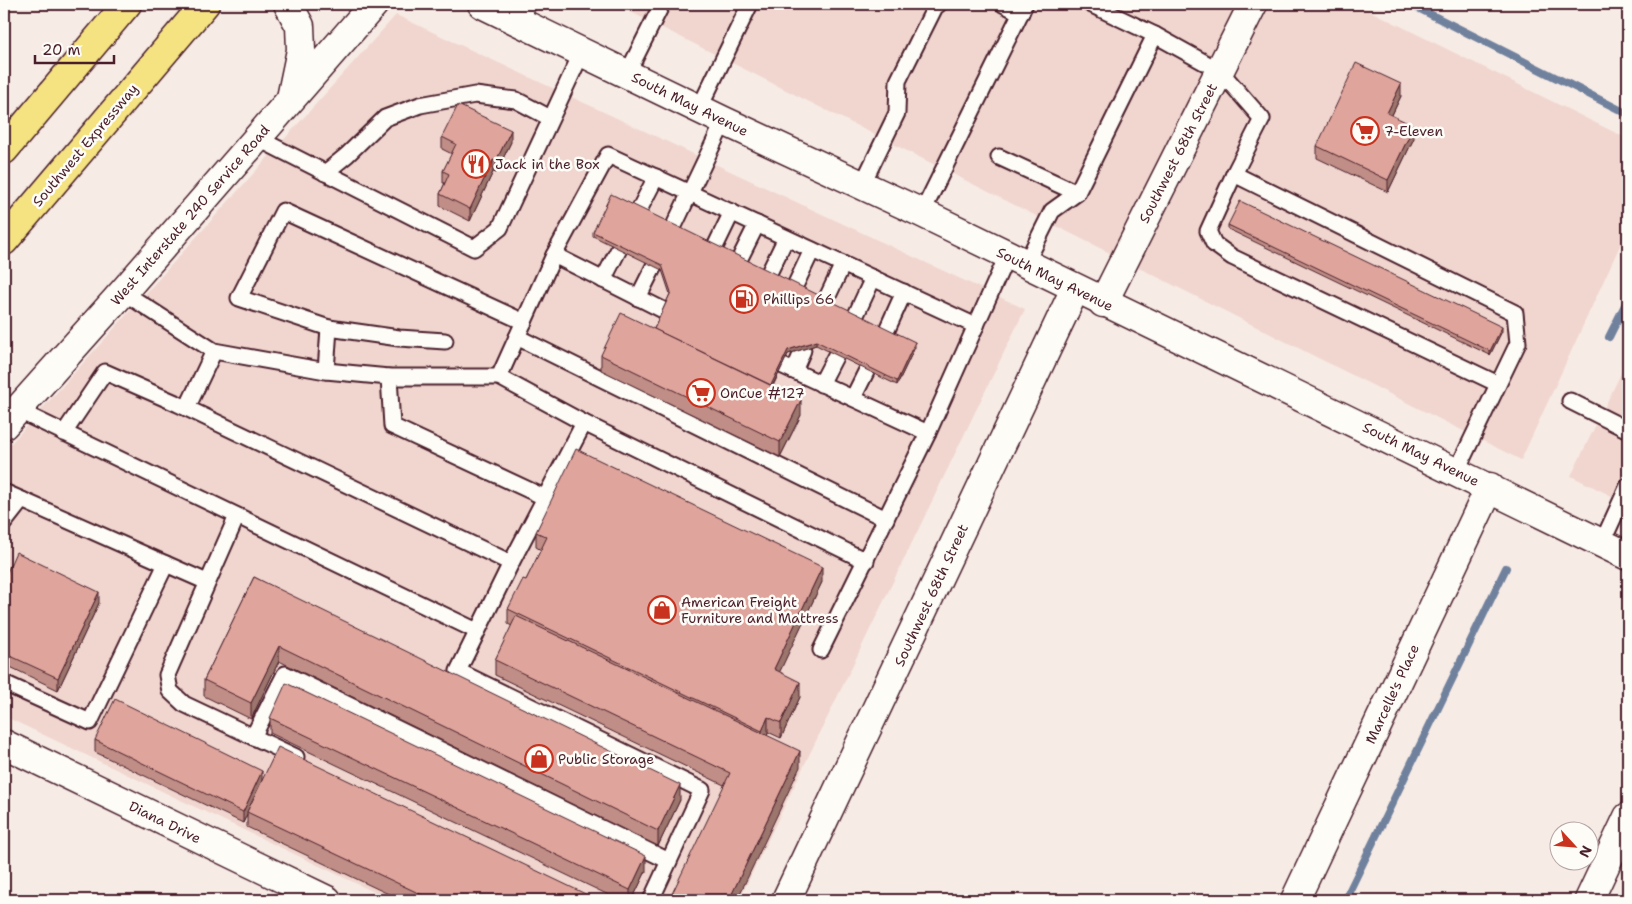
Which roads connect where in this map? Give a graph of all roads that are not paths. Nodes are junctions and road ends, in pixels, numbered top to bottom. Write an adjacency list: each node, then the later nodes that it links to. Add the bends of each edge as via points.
1 (127, 4): 23 (highway)
2 (205, 4): 37 (highway, Southwest Expressway)
3 (288, 4): 18 (main road, via 300,26 300,50)
4 (374, 4): 18 (main road, West Interstate 240 Service Road)
5 (482, 4): 13 (main road, South May Avenue)
6 (662, 4): 17 (lane)
7 (750, 4): 19 (lane)
8 (938, 4): 28 (lane, via 898,81 897,113)
9 (1003, 4): 12 (lane)
10 (1090, 4): 14 (lane)
11 (1253, 4): 16 (main road, Southwest 68th Street)
12 (1023, 8): 33 (lane)
13 (524, 13): 15 (main road, South May Avenue)
14 (1155, 35): 16 (lane); 30 (lane)
15 (582, 52): 17 (main road, South May Avenue); 20 (lane)
16 (1220, 71): 26 (lane, via 1262,119); 55 (main road, Southwest 68th Street)
17 (627, 74): 19 (main road, South May Avenue)
18 (290, 100): 22 (main road, West Interstate 240 Service Road)
19 (699, 109): 21 (main road, South May Avenue)
20 (550, 118): 25 (lane, via 516,100 475,95 420,106 385,118); 25 (lane, via 500,228 474,248)
21 (724, 121): 28 (main road, South May Avenue); 29 (lane)
22 (257, 138): 25 (lane); 51 (main road, West Interstate 240 Service Road)
23 (4, 150)
24 (999, 157): 30 (lane)
25 (326, 173)
26 (1234, 174): 72 (lane, via 1515,313 1518,343); 72 (lane, via 1208,231 1214,244 1232,257)
27 (656, 177): 29 (lane); 31 (lane); 41 (lane, via 608,155)
28 (862, 185): 33 (main road, South May Avenue)
29 (690, 193): 32 (lane); 35 (lane)
30 (1077, 193): 43 (lane, via 1052,211)
31 (638, 212)
32 (732, 212): 34 (lane); 39 (lane)
33 (922, 213): 43 (main road, South May Avenue)
34 (757, 224): 36 (lane); 42 (lane)
35 (673, 228)
36 (786, 238): 40 (lane); 46 (lane)
37 (4, 241)
38 (619, 249): 48 (lane)
39 (714, 249)
40 (812, 250): 44 (lane); 49 (lane)
41 (554, 256): 48 (lane); 58 (lane)
42 (739, 260)
43 (1016, 260): 50 (main road, South May Avenue); 59 (lane)
44 (843, 264): 47 (lane); 54 (lane)
45 (654, 266): 53 (lane)
46 (768, 274)
47 (873, 278): 52 (lane); 57 (lane)
48 (603, 280): 53 (lane)
49 (794, 288)
50 (1075, 289): 55 (main road, South May Avenue); 106 (main road, Southwest 68th Street)
51 (123, 292): 64 (lane); 76 (main road, West Interstate 240 Service Road)
52 (904, 292): 59 (lane); 61 (lane)
53 (638, 298): 56 (lane)
54 (825, 302)
55 (1103, 302): 81 (main road, South May Avenue)
56 (665, 310)
57 (855, 317)
58 (524, 322): 60 (lane, via 283,210 238,298); 62 (lane)
59 (976, 326): 80 (lane)
60 (329, 328): 63 (lane); 68 (lane)
61 (886, 332)
62 (517, 337): 70 (lane); 88 (lane)
63 (445, 341)
64 (214, 350): 68 (lane); 75 (lane)
65 (803, 350): 71 (lane, via 788,368)
66 (836, 355): 71 (lane)
67 (867, 370): 73 (lane)
68 (326, 371): 69 (lane)
69 (388, 377): 70 (lane); 85 (lane, via 392,426)
70 (499, 377): 77 (lane)
71 (821, 384): 73 (lane)
72 (1498, 384): 81 (lane)
73 (853, 398): 80 (lane)
74 (1570, 401): 78 (lane)
75 (187, 408): 79 (lane, via 105,372); 93 (lane)
76 (10, 418): 79 (lane)
77 (584, 423): 85 (lane); 92 (lane)
78 (1628, 430)
79 (64, 433): 87 (lane)
80 (928, 433): 88 (lane)
81 (1456, 472): 83 (main road, South May Avenue)
82 (1628, 486): 90 (lane)
83 (1490, 488): 90 (main road, South May Avenue); 107 (main road, Marcelle's Place)
84 (4, 492): 86 (lane)
85 (546, 498): 93 (lane)
86 (22, 500): 89 (lane); 94 (lane)
87 (237, 516): 95 (lane); 96 (lane)
88 (886, 519): 92 (lane)
89 (4, 523)
90 (1602, 543): 91 (main road, South May Avenue)
91 (1628, 556)
92 (866, 561): 97 (lane)
93 (511, 563): 96 (lane)
94 (166, 564): 95 (lane); 98 (lane, via 90,722)
95 (207, 582): 99 (lane, via 167,675 170,691 184,704)
96 (477, 631): 103 (lane, via 458,671 702,790)
97 (821, 650)
98 (4, 682)
99 (253, 737): 101 (lane); 103 (lane, via 285,674)
100 (4, 744): 104 (main road, Diana Drive)
101 (306, 762)
102 (1628, 817): 108 (main road)
103 (669, 861): 105 (lane)
104 (327, 900)
105 (651, 900)
106 (786, 900)
107 (1295, 900)
108 (1589, 900)

